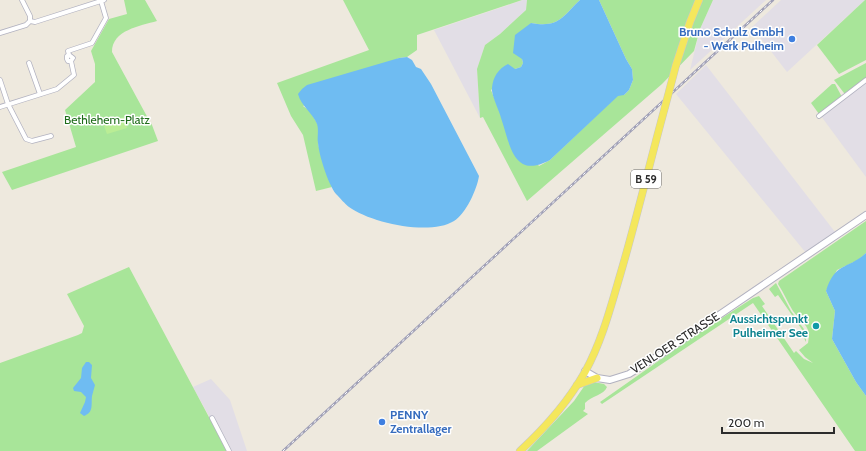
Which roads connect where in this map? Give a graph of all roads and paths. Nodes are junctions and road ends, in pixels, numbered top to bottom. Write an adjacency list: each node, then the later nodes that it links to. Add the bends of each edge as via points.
1 (22, 0): 5 (street, via 30,16)
2 (102, 0): 4 (street); 10 (street, via 106,18 92,43 68,50 73,58 72,77 57,89)
3 (699, 0): 16 (main road, B 59, bridge, via 676,65 607,321)
4 (90, 2): 5 (street)
5 (30, 22): 6 (street)
6 (0, 34)
7 (30, 63): 10 (street)
8 (0, 80): 11 (street)
9 (866, 80): 13 (street)
10 (40, 94): 11 (street)
11 (8, 104): 12 (street); 14 (street, via 28,141)
12 (0, 107)
13 (820, 116)
14 (51, 136)
15 (866, 215): 17 (main road, VENLOER STRASSE, via 639,368 610,380)
16 (585, 372): 17 (main road, VENLOER STRASSE); 18 (main road, B 59)
17 (597, 378): 18 (main road)
18 (577, 385): 21 (main road, B 59, via 537,435)
19 (212, 418): 20 (street)
20 (229, 451)
21 (520, 451)

